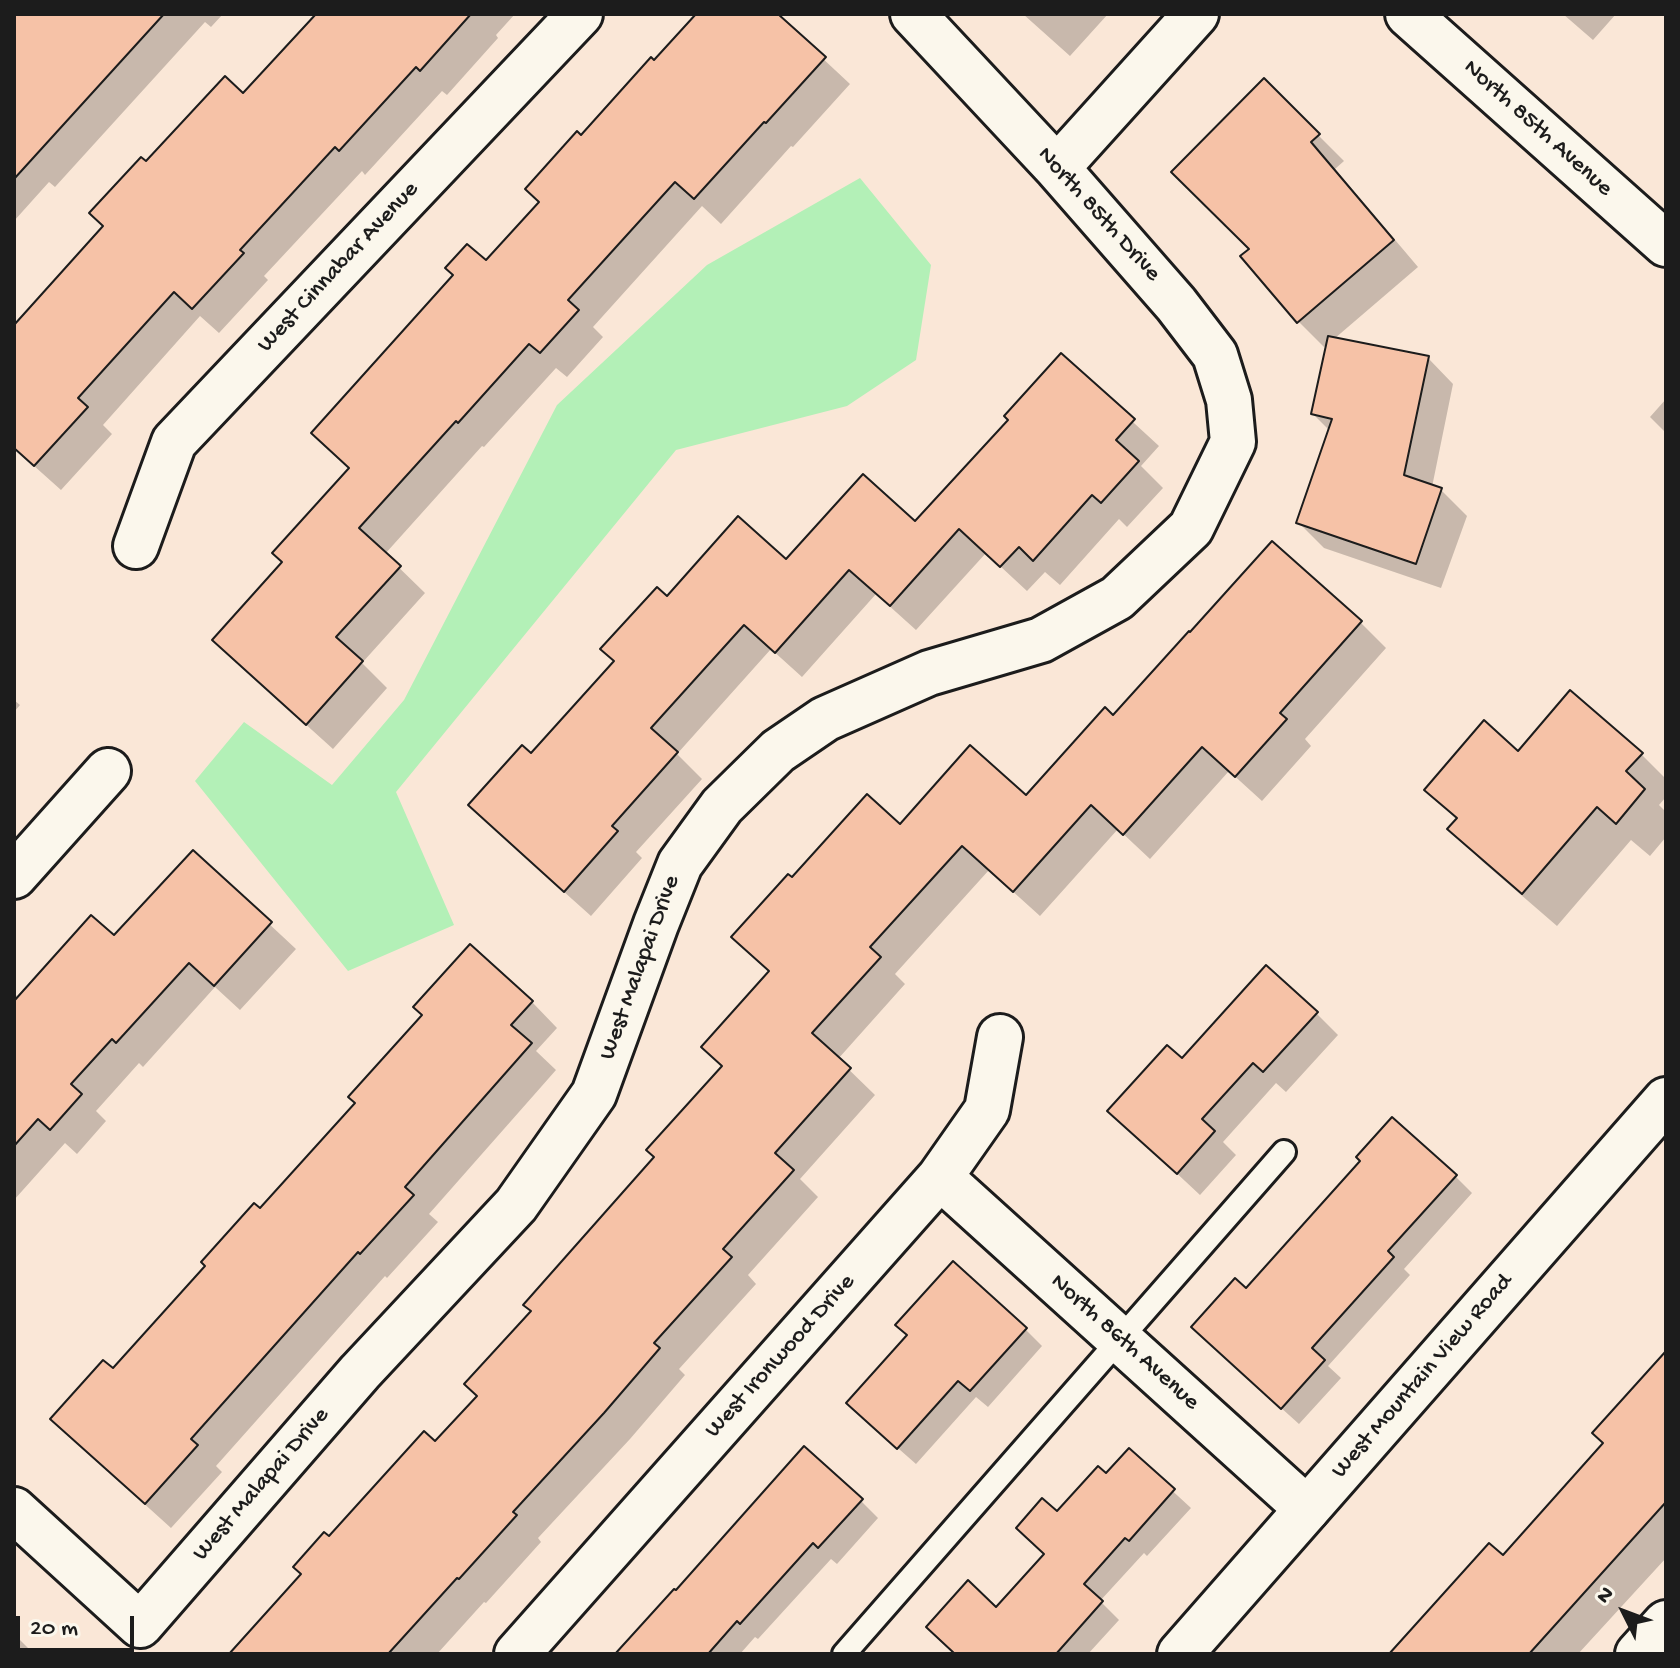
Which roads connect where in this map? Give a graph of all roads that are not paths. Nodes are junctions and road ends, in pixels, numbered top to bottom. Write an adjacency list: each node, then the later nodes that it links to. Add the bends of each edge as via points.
1 (580, 14): 8 (street, West Cinnabar Avenue, via 174,442)
2 (913, 14): 5 (street, North 85th Drive)
3 (1196, 14): 5 (street)
4 (1408, 14): 6 (street, North 85th Avenue)
5 (1057, 168): 7 (street, North 85th Drive, via 1215,355 1229,400)
6 (1666, 244)
7 (1233, 442): 17 (street, West Malapai Drive, via 1191,528 1117,598 1041,640 929,673 825,719 778,751 722,806 680,864 594,1094 516,1205 360,1372 140,1625)
8 (136, 546)
9 (108, 771): 10 (street)
10 (14, 876)
11 (1000, 1037): 14 (street, West Ironwood Drive, via 987,1110)
12 (1666, 1100): 16 (street, West Mountain View Road)
13 (1284, 1152): 15 (lane)
14 (940, 1177): 15 (street, North 86th Avenue); 19 (street, West Ironwood Drive)
15 (1119, 1339): 16 (street, North 86th Avenue); 20 (lane)
16 (1307, 1509): 21 (street, West Mountain View Road)
17 (14, 1510)
18 (1666, 1623): 22 (street)
19 (517, 1654)
20 (844, 1654)
21 (1180, 1654)
22 (1638, 1654)

